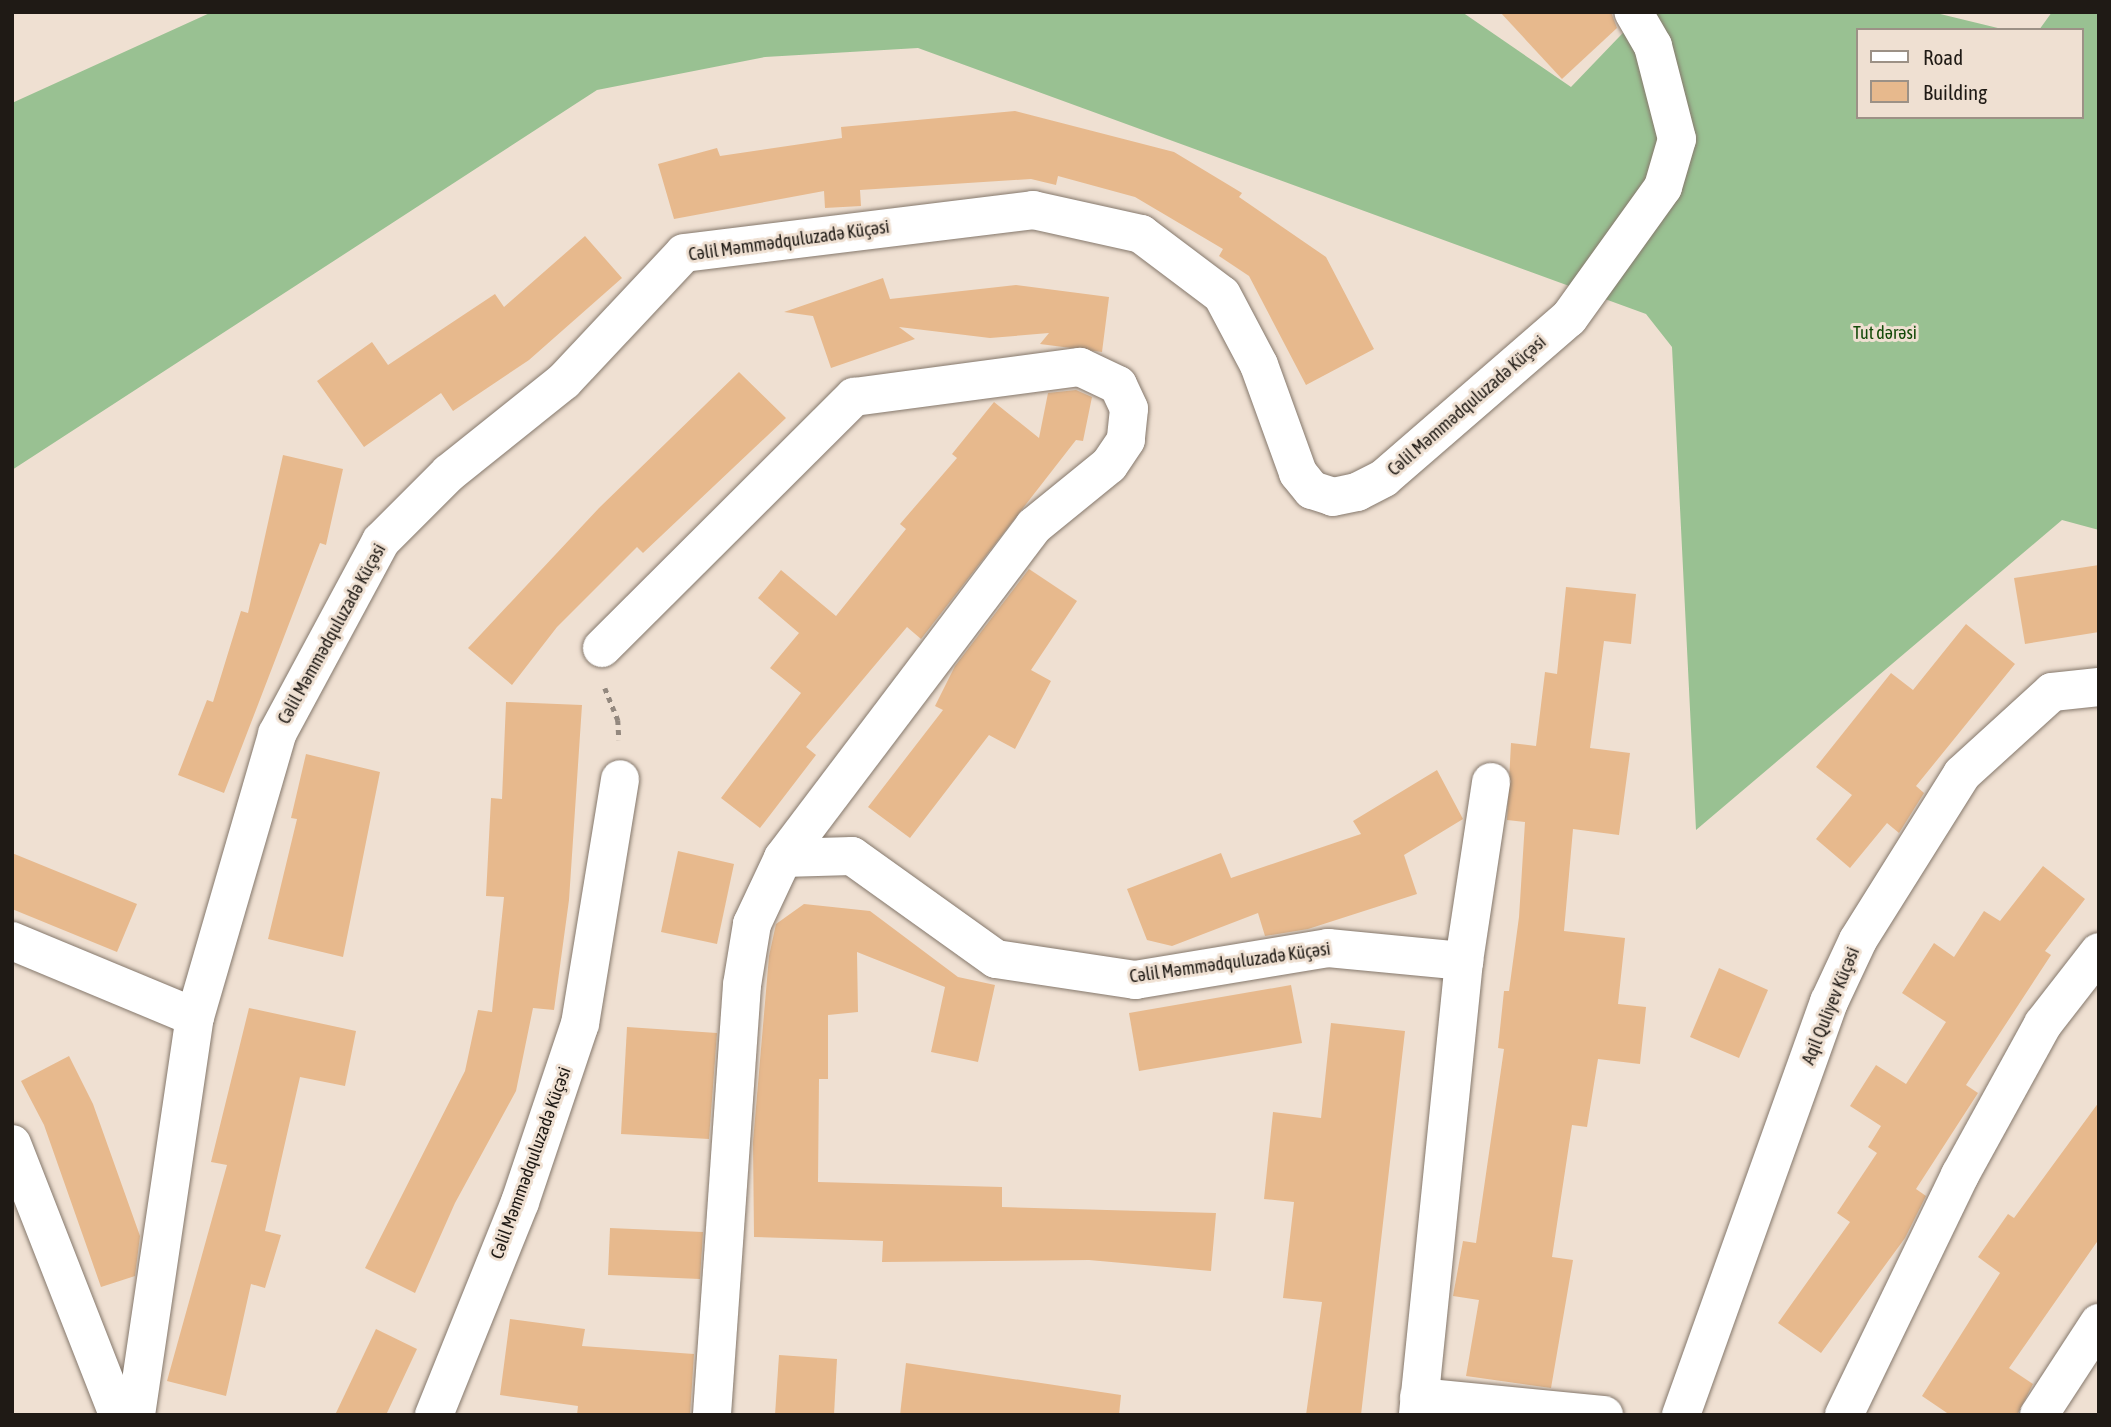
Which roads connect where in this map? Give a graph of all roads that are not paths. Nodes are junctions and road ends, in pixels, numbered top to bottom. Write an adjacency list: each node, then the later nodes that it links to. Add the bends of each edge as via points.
1 (1633, 12): 10 (street, Cəlil Məmmədquluzadə Küçəsi, via 1657,58 1677,139 1663,187 1569,318 1384,478 1333,497 1312,490 1298,474 1259,365 1222,295 1141,234 1033,210 684,253 564,381 449,473 381,541 277,734)
2 (602, 648): 6 (street, via 854,397 1080,367 1118,384 1129,409 1126,440 1110,465 1034,526)
3 (2099, 687): 19 (street, Aqil Quliyev Küçəsi, via 2052,692 1962,774 1858,940 1829,1002)
4 (620, 779): 16 (street, Cəlil Məmmədquluzadə Küçəsi, via 580,1024 520,1202)
5 (1491, 782): 9 (street)
6 (783, 858): 9 (street, Cəlil Məmmədquluzadə Küçəsi, via 852,856 996,960 1135,980 1328,948); 17 (street, via 752,924 742,985)
7 (12, 941): 10 (street)
8 (2099, 952): 20 (street, via 2082,967 2037,1035 1960,1175)
9 (1464, 961): 13 (street)
10 (195, 1017): 15 (street, Cəlil Məmmədquluzadə Küçəsi)
11 (12, 1143): 14 (street)
12 (2099, 1323): 21 (street)
13 (1418, 1406): 18 (street)
14 (118, 1415)
15 (136, 1415)
16 (434, 1415)
17 (712, 1415)
18 (1604, 1415)
19 (1681, 1415)
20 (1844, 1415)
21 (2039, 1415)

